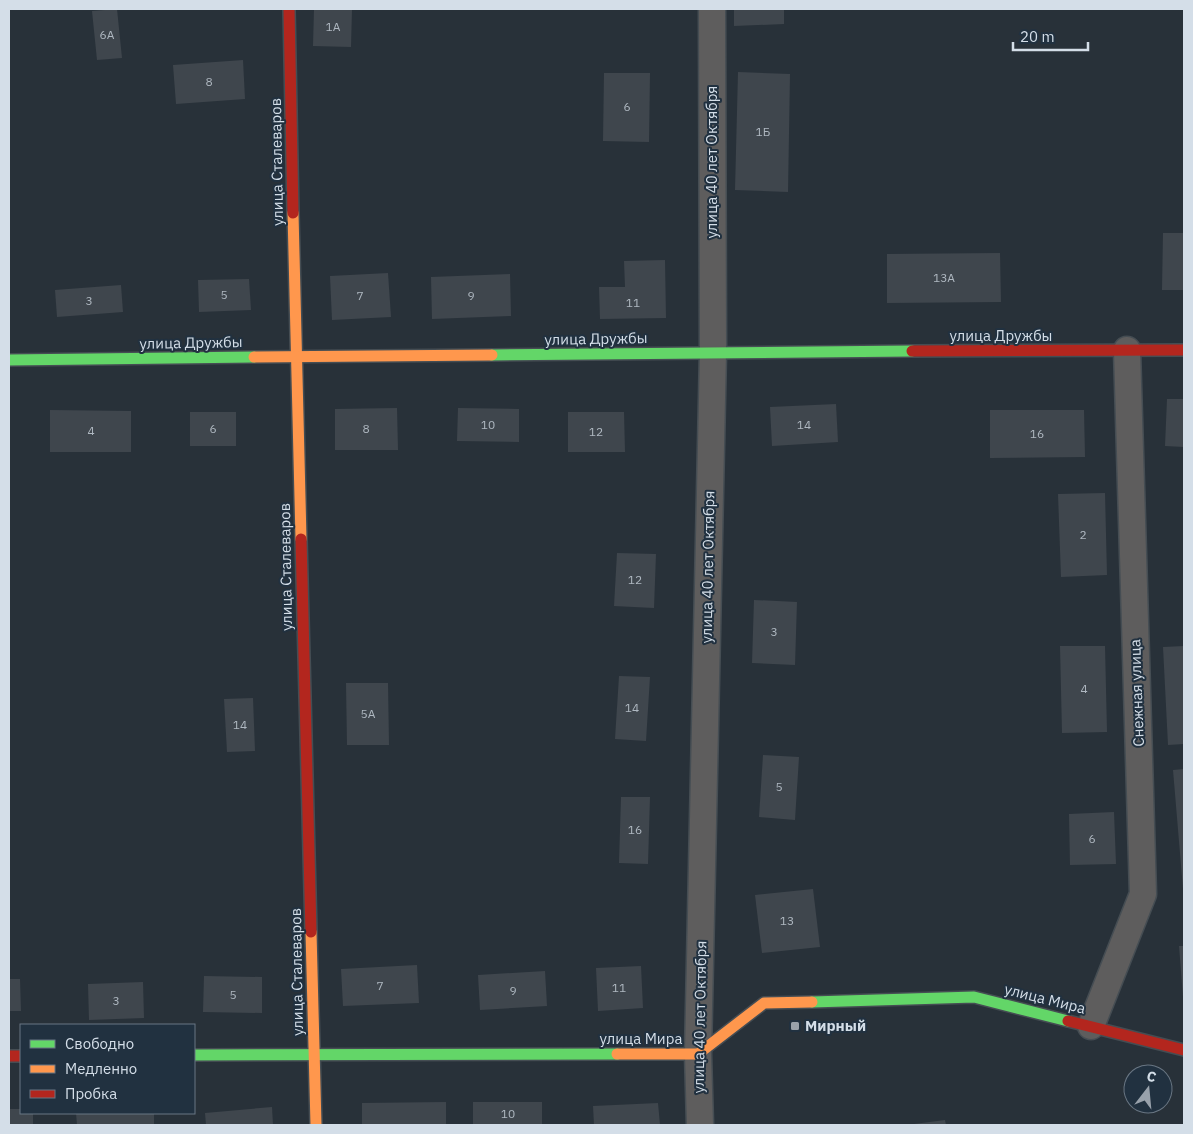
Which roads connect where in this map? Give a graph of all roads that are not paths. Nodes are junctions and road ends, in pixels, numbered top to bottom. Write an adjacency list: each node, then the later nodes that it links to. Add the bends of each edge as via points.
1 (289, 9): 6 (street, улица Сталеваров)
2 (712, 9): 5 (street, улица 40 лет Октября)
3 (1126, 350): 4 (street, улица Дружбы); 5 (street, улица Дружбы); 8 (street, Снежная улица, via 1143,894)
4 (1184, 350)
5 (713, 352): 6 (street, улица Дружбы); 10 (street, улица 40 лет Октября)
6 (296, 357): 7 (street, улица Дружбы); 12 (street, улица Сталеваров)
7 (9, 360)
8 (1091, 1026): 9 (street, улица Мира); 10 (street, улица Мира, via 974,997 764,1003)
9 (1184, 1050)
10 (698, 1054): 12 (street, улица Мира); 14 (street, улица 40 лет Октября)
11 (195, 1055): 12 (street, улица Мира)
12 (314, 1055): 13 (street, улица Сталеваров)
13 (316, 1125)
14 (700, 1125)

